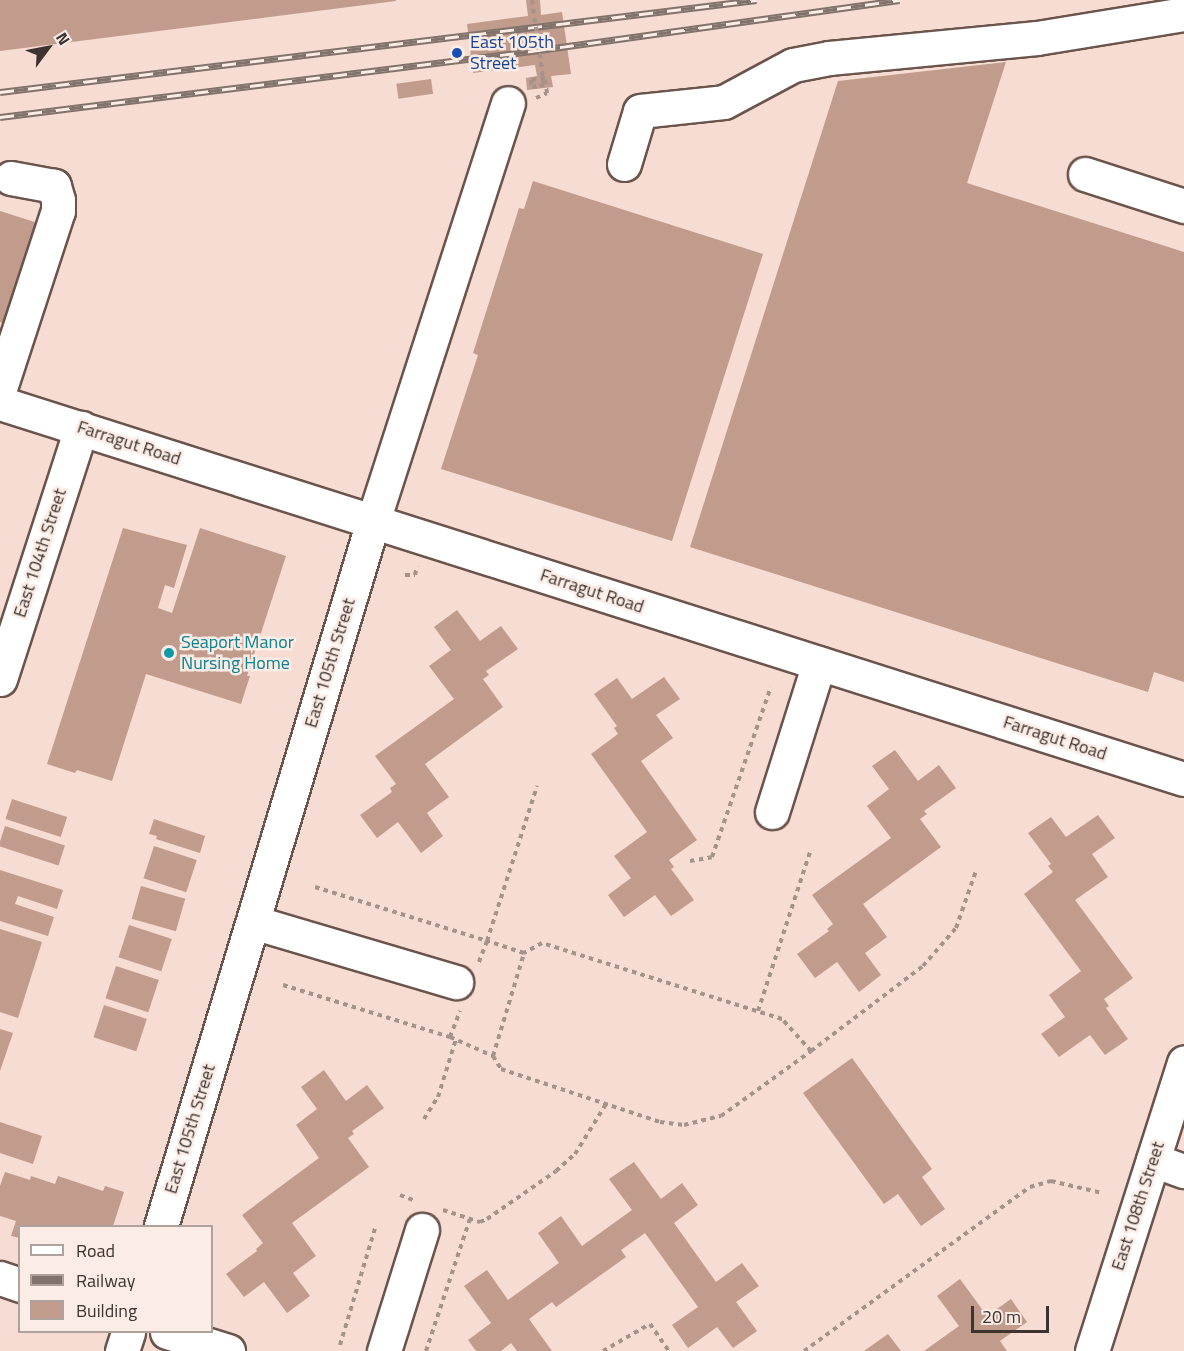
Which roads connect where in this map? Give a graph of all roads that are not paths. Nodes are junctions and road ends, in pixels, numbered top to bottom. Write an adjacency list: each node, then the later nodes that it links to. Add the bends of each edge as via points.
1 (1184, 14): 3 (street, via 1037,38 793,64 724,102 640,111)
2 (508, 103): 10 (street, East 105th Street)
3 (624, 164)
4 (1085, 174): 6 (street)
5 (11, 178): 7 (street, via 54,186 58,211)
6 (1184, 206)
7 (0, 388)
8 (0, 403): 9 (street, Farragut Road)
9 (81, 428): 10 (street, Farragut Road); 12 (street, East 104th Street)
10 (373, 521): 11 (street, Farragut Road); 15 (street, East 105th Street)
11 (819, 663): 13 (street, Farragut Road); 14 (street)
12 (0, 679)
13 (1184, 778)
14 (772, 812)
15 (253, 922): 16 (street); 21 (street, East 105th Street)
16 (456, 982)
17 (1184, 1062): 18 (street, East 108th Street)
18 (1153, 1160): 19 (street); 29 (street, East 108th Street)
19 (1184, 1171)
20 (427, 1214): 28 (street)
21 (162, 1225)
22 (0, 1278): 23 (street)
23 (18, 1284)
24 (129, 1333): 26 (street)
25 (170, 1333): 27 (street)
26 (122, 1351)
27 (228, 1351)
28 (384, 1351)
29 (1092, 1351)

